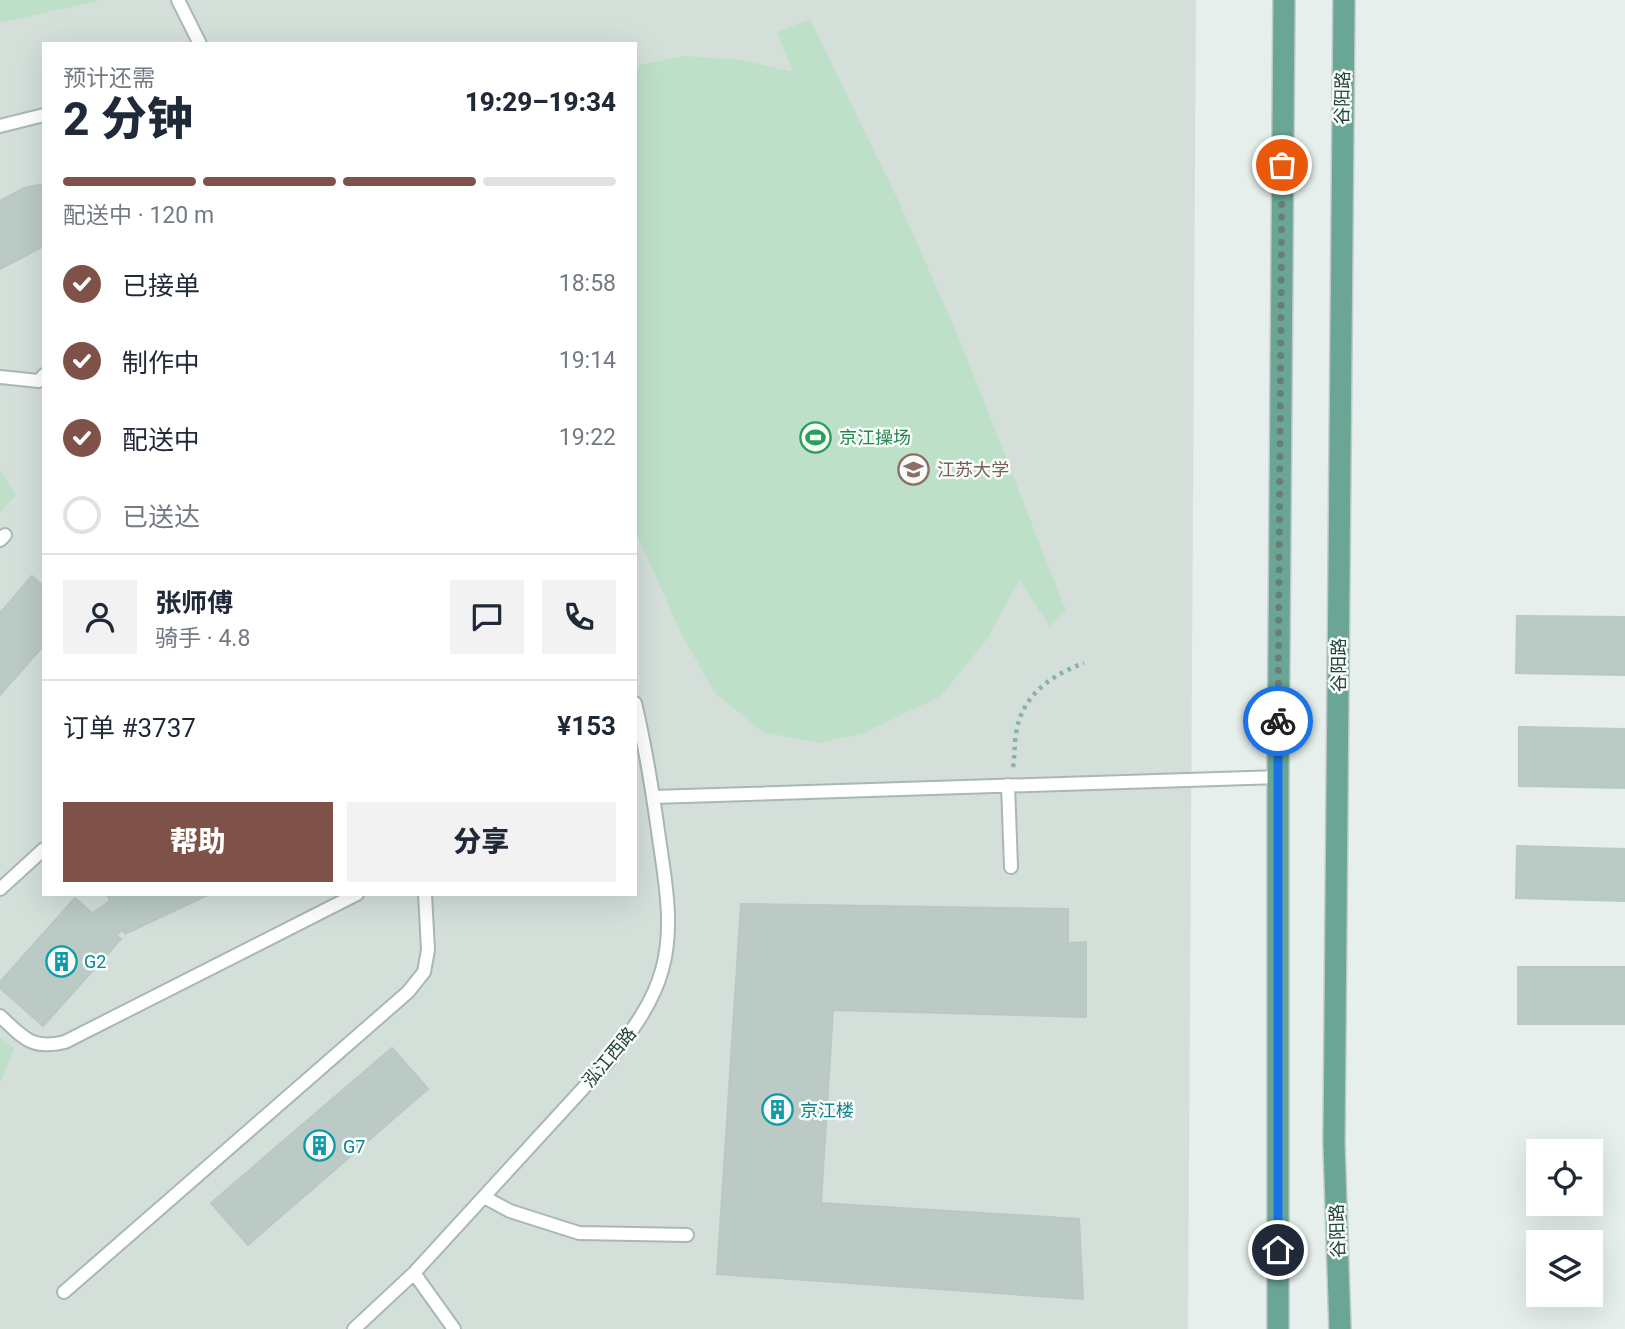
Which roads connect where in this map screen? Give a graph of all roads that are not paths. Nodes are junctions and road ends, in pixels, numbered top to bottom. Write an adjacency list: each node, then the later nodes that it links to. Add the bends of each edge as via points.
1 (178, 0): 4 (lane)
2 (1284, 0): 11 (main road)
3 (1344, 0): 27 (main road, 谷阳路, via 1334,1130)
4 (199, 42)
5 (42, 116): 6 (lane)
6 (0, 126)
7 (0, 377): 8 (lane, via 39,381)
8 (42, 377)
9 (637, 723): 10 (lane, 泓江西路)
10 (641, 763): 13 (lane, 泓江西路)
11 (1278, 777): 12 (lane); 26 (main road)
12 (1008, 785): 13 (lane); 15 (lane)
13 (653, 797): 20 (lane, 泓江西路, via 666,884 662,972 636,1026 611,1058)
14 (42, 851): 16 (lane)
15 (1010, 867)
16 (0, 889)
17 (353, 896): 19 (lane, via 65,1042 37,1045)
18 (425, 896): 23 (lane, via 428,950 424,972 408,992)
19 (0, 1016)
20 (484, 1197): 21 (lane, via 510,1211 579,1233); 22 (lane, 泓江西路)
21 (687, 1235)
22 (414, 1273): 24 (lane, 泓江西路); 25 (lane)
23 (64, 1292)
24 (354, 1329)
25 (454, 1329)
26 (1278, 1329)
27 (1340, 1329)

